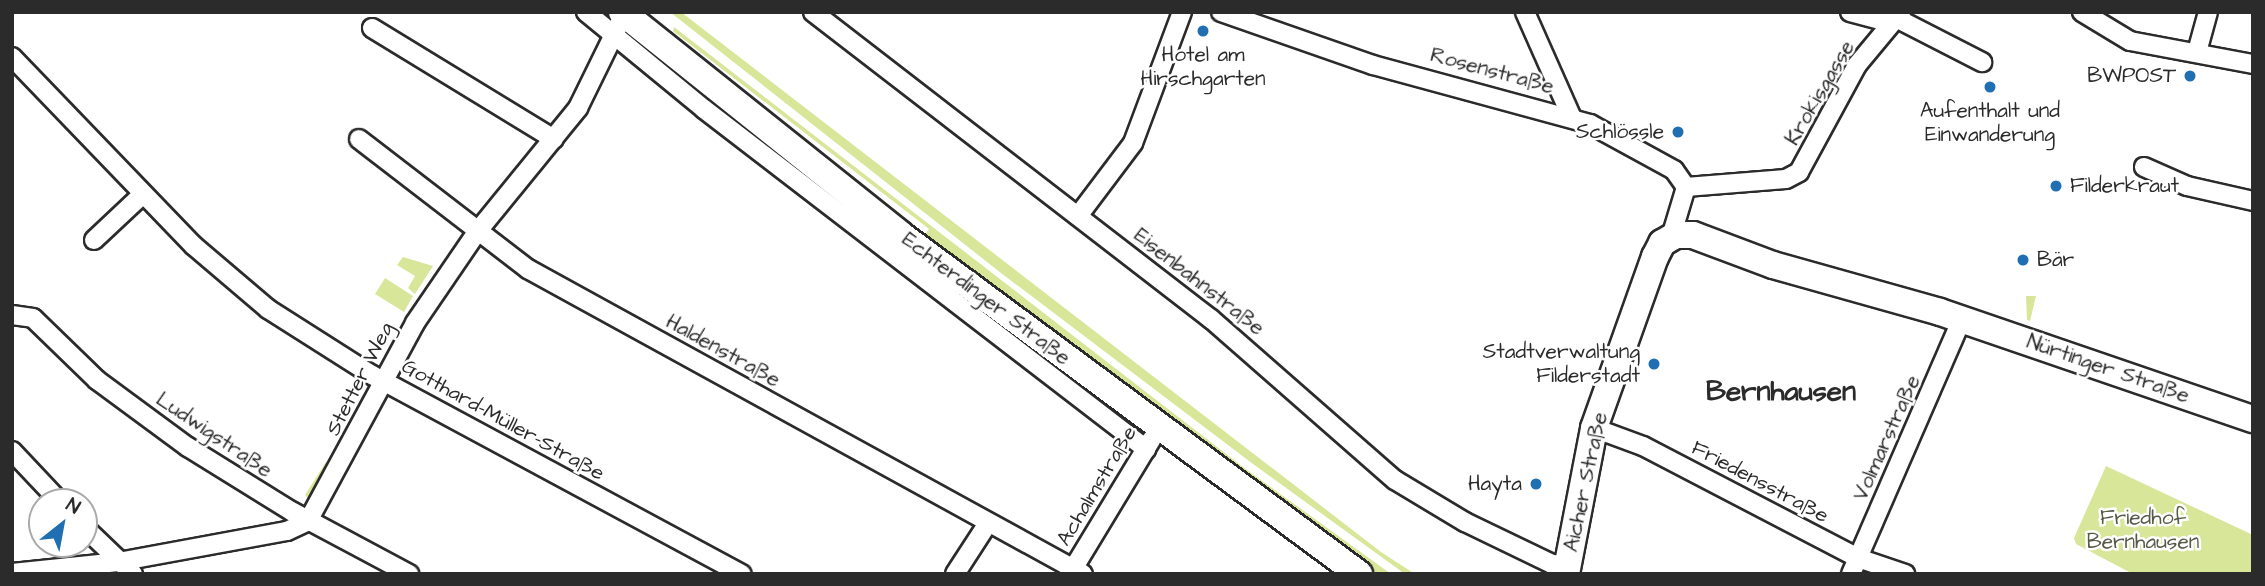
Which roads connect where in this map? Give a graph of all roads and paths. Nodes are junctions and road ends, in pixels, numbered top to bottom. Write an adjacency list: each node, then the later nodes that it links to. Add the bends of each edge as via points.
1 (586, 12): 9 (street, Echterdinger Straße)
2 (813, 12): 23 (street, Eisenbahnstraße)
3 (1182, 12): 23 (street, via 1138,133)
4 (1221, 12): 16 (street, Rosenstraße, via 1373,65)
5 (1525, 12): 16 (street)
6 (1850, 12): 10 (street)
7 (2082, 12): 12 (street, via 2130,41)
8 (2208, 12): 12 (street)
9 (621, 18): 18 (street, Stetter Weg, via 583,99); 32 (main road, Echterdinger Straße, via 901,235)
10 (1896, 18): 14 (street); 20 (street, Krokisgasse, via 1857,65 1799,172 1786,179)
11 (372, 28): 18 (street)
12 (2197, 52): 15 (street)
13 (12, 57): 21 (street, Gotthard-Müller-Straße)
14 (1982, 62)
15 (2253, 64)
16 (1571, 116): 20 (street, Rosenstraße, via 1674,170)
17 (359, 139): 24 (street, Haldenstraße)
18 (554, 139): 24 (street, Stetter Weg)
19 (2144, 167): 22 (street, via 2187,186)
20 (1686, 187): 25 (street)
21 (144, 194): 26 (street); 29 (street, Gotthard-Müller-Straße, via 194,246 268,309)
22 (2253, 201)
23 (1078, 216): 40 (street, Eisenbahnstraße, via 1248,349 1395,480 1437,508)
24 (477, 232): 29 (street, Stetter Weg); 36 (street, Haldenstraße, via 560,287)
25 (1671, 237): 28 (main road, Nürtinger Straße, via 1693,235 1773,265); 31 (main road, Aicher Straße, via 1655,257)
26 (94, 240)
27 (12, 315): 35 (street, Ludwigstraße, via 33,318 97,380 159,428)
28 (1962, 319): 30 (main road, Nürtinger Straße); 39 (street, Volmarstraße)
29 (382, 381): 35 (street, Stetter Weg); 45 (street, Gotthard-Müller-Straße)
30 (2253, 419)
31 (1594, 428): 39 (street, Friedensstraße, via 1643,446); 40 (main road, Aicher Straße)
32 (1152, 438): 41 (street, Achalmstraße); 47 (main road, Echterdinger Straße)
33 (12, 451): 34 (street)
34 (47, 488)
35 (309, 521): 38 (street, via 287,531); 44 (street, Ludwigstraße)
36 (988, 523): 41 (street, Haldenstraße); 46 (street)
37 (98, 541): 38 (street)
38 (118, 562): 42 (street); 43 (street)
39 (1855, 566): 48 (street, Friedensstraße)
40 (1567, 570)
41 (1078, 571)
42 (12, 573)
43 (133, 574)
44 (409, 574)
45 (742, 574)
46 (955, 574)
47 (1359, 574)
48 (1905, 574)

